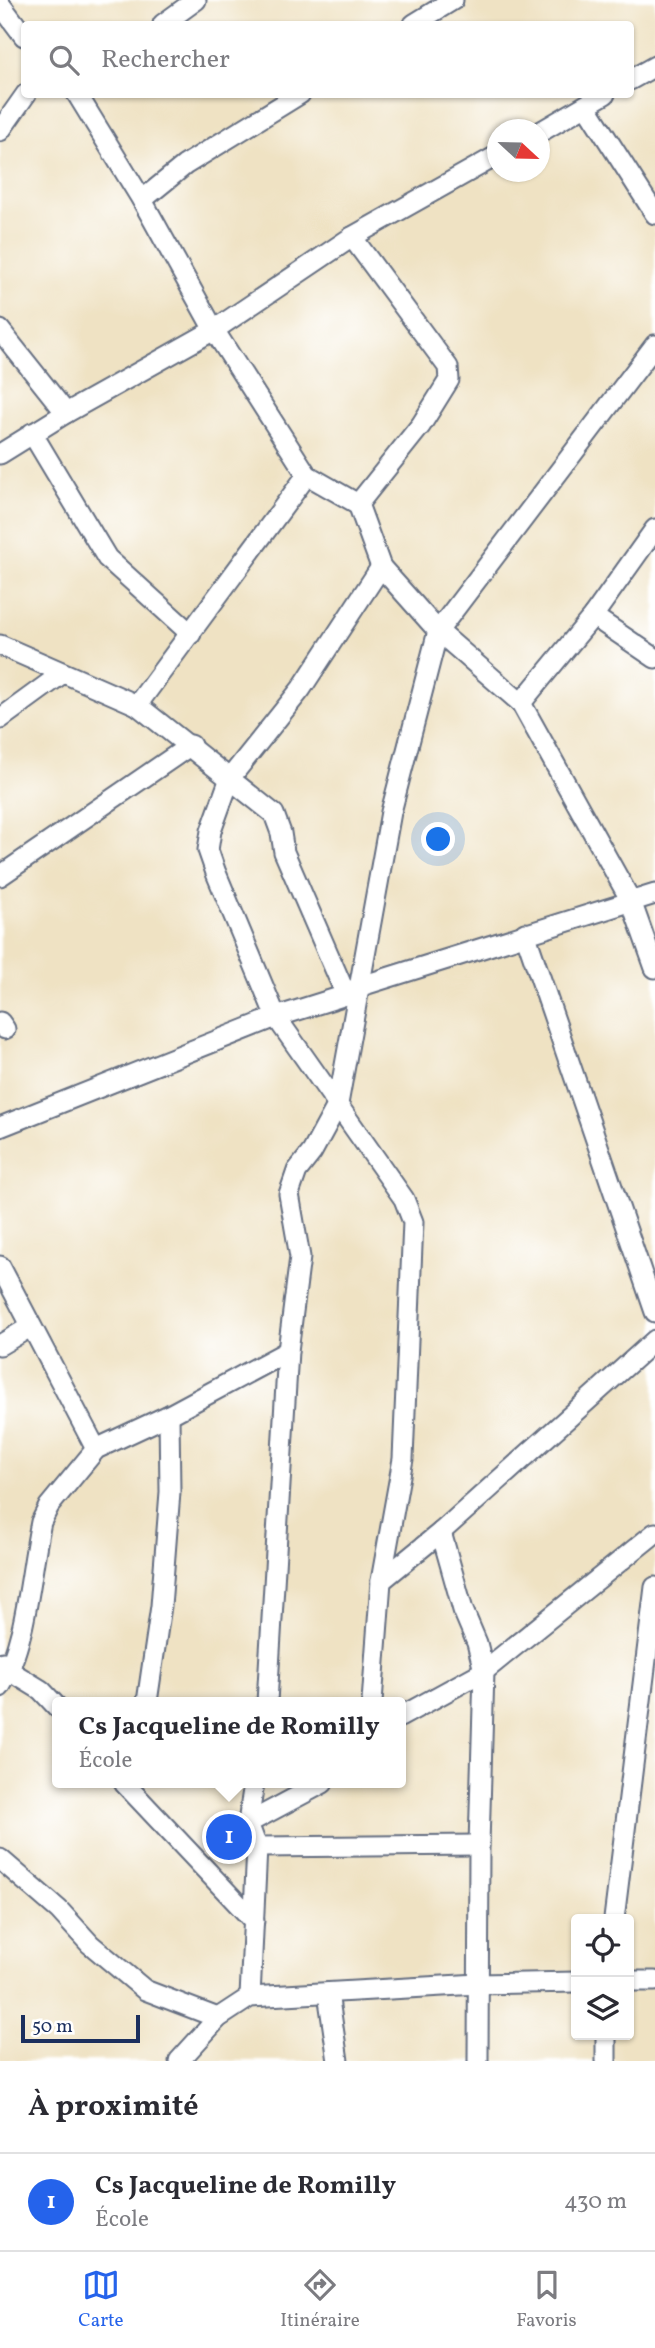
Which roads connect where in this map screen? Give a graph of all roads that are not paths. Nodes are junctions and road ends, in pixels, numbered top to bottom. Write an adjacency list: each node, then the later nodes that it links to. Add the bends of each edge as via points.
1 (195, 0): 4 (street)
2 (453, 0): 5 (street)
3 (0, 4): 6 (street)
4 (167, 21)
5 (419, 21)
6 (21, 32)
7 (655, 66): 8 (street)
8 (634, 78)
9 (23, 98): 15 (street)
10 (79, 98): 17 (street)
11 (294, 98): 17 (street, via 185,165)
12 (599, 98): 13 (street)
13 (586, 106): 14 (street); 18 (street)
14 (550, 126)
15 (0, 131)
16 (487, 161): 19 (street)
17 (142, 201): 21 (street)
18 (655, 214)
19 (352, 237): 21 (street); 27 (street, via 448,367 449,380 421,425)
20 (0, 330): 23 (street)
21 (214, 330): 23 (street); 26 (street)
22 (655, 345): 31 (street)
23 (66, 413): 24 (street)
24 (32, 433): 25 (street); 32 (street, via 107,558)
25 (0, 454)
26 (307, 475): 27 (street); 32 (street)
27 (358, 504): 29 (street)
28 (653, 536): 30 (street)
29 (381, 567): 31 (street); 40 (street, via 301,689)
30 (593, 616): 34 (street); 36 (street)
31 (438, 632): 36 (street); 46 (street, via 391,812)
32 (191, 634): 37 (street)
33 (0, 645): 35 (street)
34 (655, 658)
35 (63, 673): 37 (street); 38 (street)
36 (520, 703): 43 (street)
37 (137, 705): 39 (street)
38 (0, 719)
39 (191, 745): 40 (street); 41 (street)
40 (230, 778): 46 (street, via 274,814 284,852); 47 (street, via 208,850)
41 (0, 876)
42 (655, 894): 43 (street)
43 (631, 901): 44 (street); 45 (street)
44 (525, 933): 46 (street); 51 (street)
45 (655, 968)
46 (352, 991): 47 (street); 48 (street)
47 (276, 1017): 48 (street); 49 (street)
48 (338, 1104): 55 (street, via 297,1171 289,1194 300,1257); 60 (street, via 404,1199 413,1222 403,1459)
49 (0, 1126)
50 (0, 1266): 52 (street)
51 (655, 1312)
52 (30, 1327): 54 (street); 57 (street)
53 (655, 1340): 58 (street)
54 (0, 1345)
55 (288, 1351): 56 (street); 65 (street)
56 (169, 1415): 57 (street); 64 (street, via 170,1492)
57 (96, 1449): 63 (street, via 41,1522 19,1640)
58 (441, 1532): 60 (street); 62 (street)
59 (655, 1533): 62 (street)
60 (381, 1581): 66 (street)
61 (655, 1587): 76 (street)
62 (484, 1671): 68 (street); 73 (street)
63 (3, 1672): 67 (street, via 41,1690)
64 (149, 1697)
65 (267, 1697)
66 (372, 1697)
67 (52, 1702)
68 (406, 1714)
69 (133, 1788): 77 (street)
70 (253, 1788): 72 (street)
71 (314, 1788): 72 (street)
72 (248, 1823): 74 (street)
73 (479, 1845): 74 (street); 81 (street)
74 (257, 1847): 77 (street)
75 (0, 1859): 84 (street, via 145,1990)
76 (615, 1914)
77 (254, 1921): 83 (street)
78 (634, 1981): 79 (street)
79 (655, 1981)
80 (571, 1982): 81 (street)
81 (478, 1984): 82 (street); 88 (street)
82 (328, 1993): 83 (street); 87 (street)
83 (250, 1997): 84 (street)
84 (218, 2018): 86 (street)
85 (606, 2040): 89 (street)
86 (179, 2061)
87 (338, 2061)
88 (478, 2061)
89 (606, 2061)

